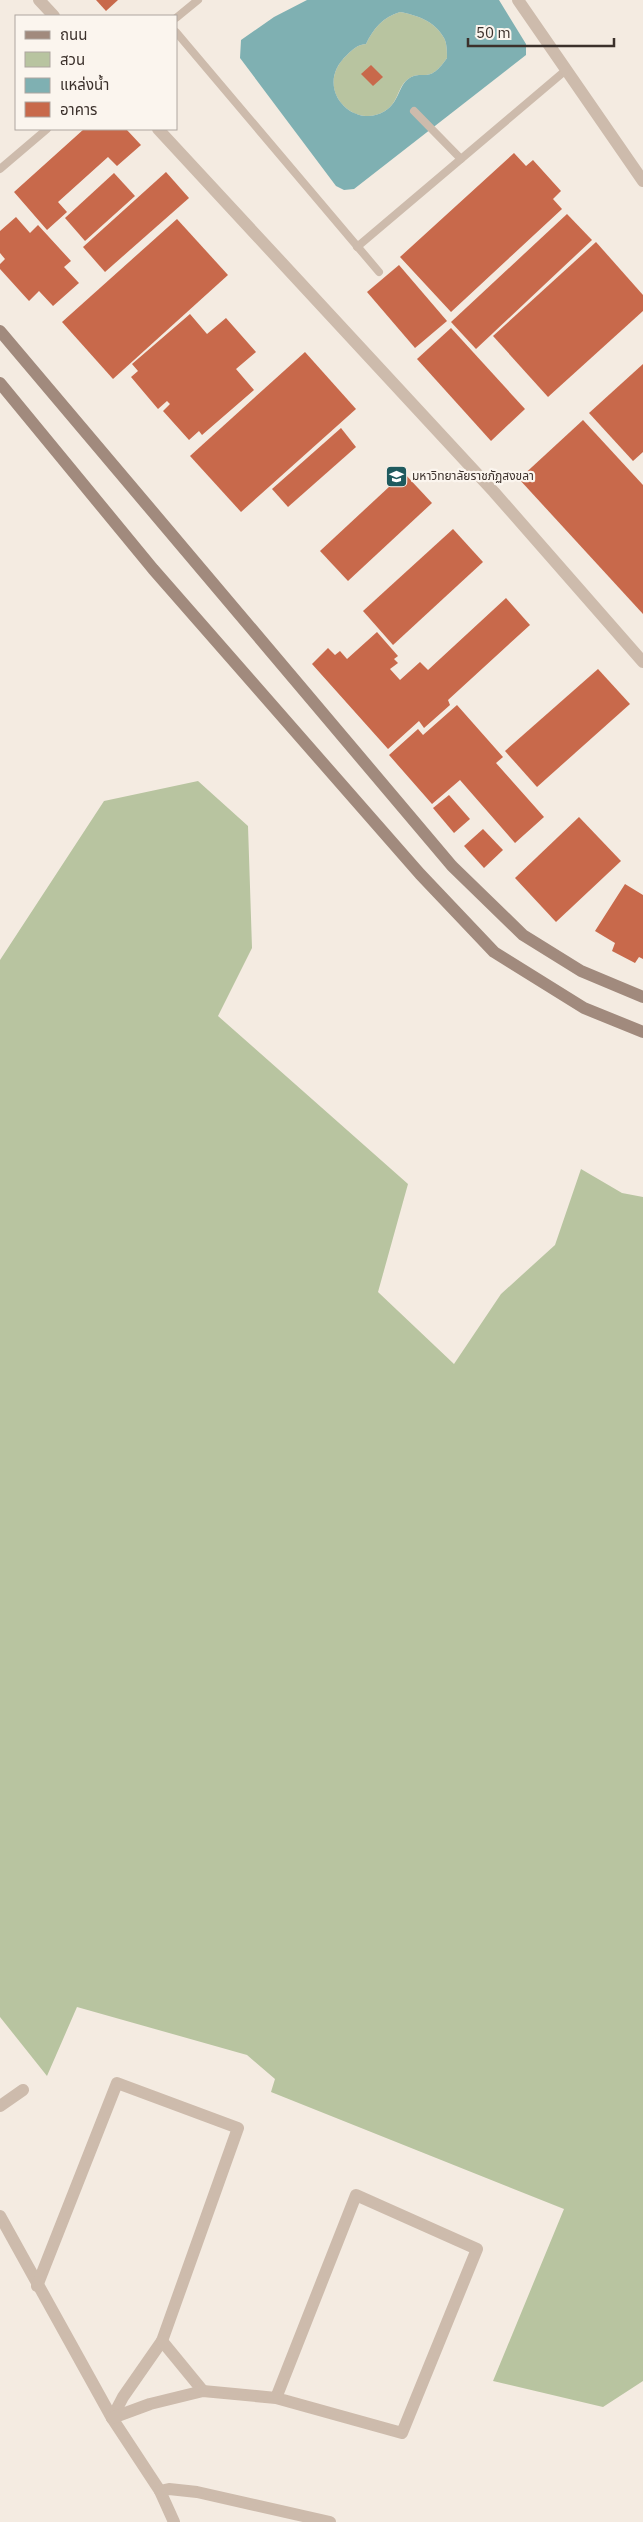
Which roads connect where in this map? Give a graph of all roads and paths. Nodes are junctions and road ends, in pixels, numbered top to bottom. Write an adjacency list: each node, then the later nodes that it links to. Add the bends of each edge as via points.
1 (39, 0): 4 (street)
2 (198, 0): 5 (lane)
3 (518, 0): 7 (street)
4 (53, 15)
5 (178, 16)
6 (178, 34): 14 (lane)
7 (566, 70): 11 (lane); 13 (street)
8 (414, 111): 11 (lane)
9 (46, 130): 12 (lane)
10 (159, 130): 18 (street, via 494,492)
11 (461, 159): 14 (lane)
12 (0, 169)
13 (643, 181)
14 (357, 247): 15 (lane)
15 (379, 272)
16 (0, 330): 19 (main road, via 452,866 523,935 581,971)
17 (0, 384): 20 (main road, via 166,584 420,874 494,952 584,1008)
18 (643, 662)
19 (643, 997)
20 (643, 1032)
21 (22, 2090): 22 (street)
22 (0, 2106)
23 (0, 2216): 24 (street)
24 (37, 2286): 25 (street, via 117,2083 238,2128); 28 (street)
25 (162, 2341): 26 (street); 28 (street)
26 (203, 2391): 27 (street); 28 (street, via 150,2404)
27 (276, 2398): 27 (street, via 402,2433 477,2249 356,2195)
28 (112, 2418): 29 (street)
29 (160, 2491): 30 (street); 31 (street, via 196,2492)
30 (174, 2522)
31 (330, 2522)

